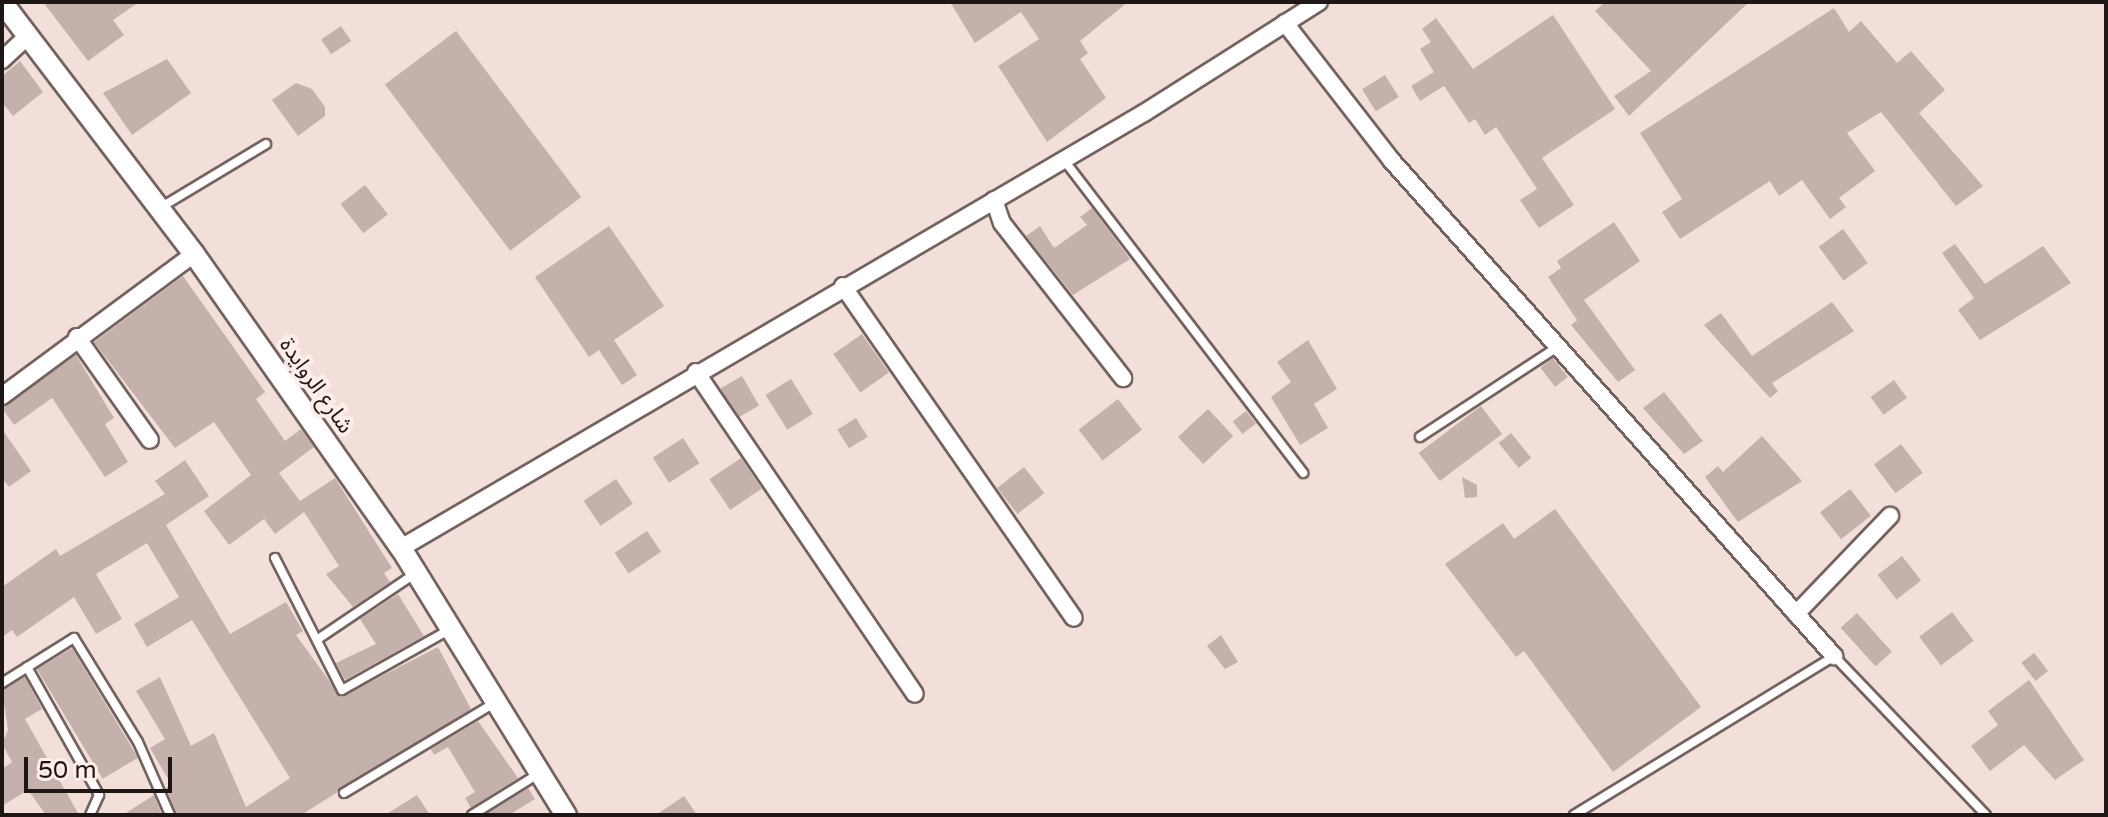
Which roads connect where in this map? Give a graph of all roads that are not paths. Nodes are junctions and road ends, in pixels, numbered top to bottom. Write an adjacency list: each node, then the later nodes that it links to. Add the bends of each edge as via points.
1 (2, 2): 4 (street, شارع الروايدة)
2 (1319, 2): 3 (street)
3 (1285, 23): 7 (street); 13 (street, via 1392,161)
4 (27, 37): 5 (street); 9 (street, شارع الروايدة)
5 (2, 60)
6 (266, 144): 9 (lane)
7 (1064, 160): 8 (street); 19 (lane)
8 (994, 200): 11 (street); 15 (street, via 1002,223)
9 (157, 209): 10 (street, شارع الروايدة)
10 (194, 254): 12 (street); 21 (street, شارع الروايدة)
11 (843, 286): 14 (street); 25 (street)
12 (77, 337): 16 (street); 18 (street)
13 (1560, 345): 17 (lane); 24 (street)
14 (696, 372): 21 (street); 31 (street)
15 (1123, 378)
16 (2, 396)
17 (1420, 437)
18 (150, 440)
19 (1303, 473)
20 (1890, 516): 24 (street)
21 (401, 548): 23 (street, شارع الروايدة)
22 (275, 558): 27 (lane)
23 (417, 573): 26 (street, شارع الروايدة); 27 (lane)
24 (1796, 614): 28 (street)
25 (1074, 618)
26 (450, 630): 27 (lane, via 342,690); 32 (street, شارع الروايدة)
27 (318, 639)
28 (1834, 656): 39 (lane); 40 (lane)
29 (27, 667): 30 (lane); 35 (lane, via 99,795); 36 (lane, via 74,638 138,742)
30 (2, 683)
31 (915, 694)
32 (496, 701): 33 (street, شارع الروايدة); 34 (lane)
33 (539, 774): 37 (lane); 38 (street, شارع الروايدة)
34 (344, 793)
35 (90, 815)
36 (170, 815)
37 (472, 815)
38 (566, 815)
39 (1574, 815)
40 (1986, 815)

